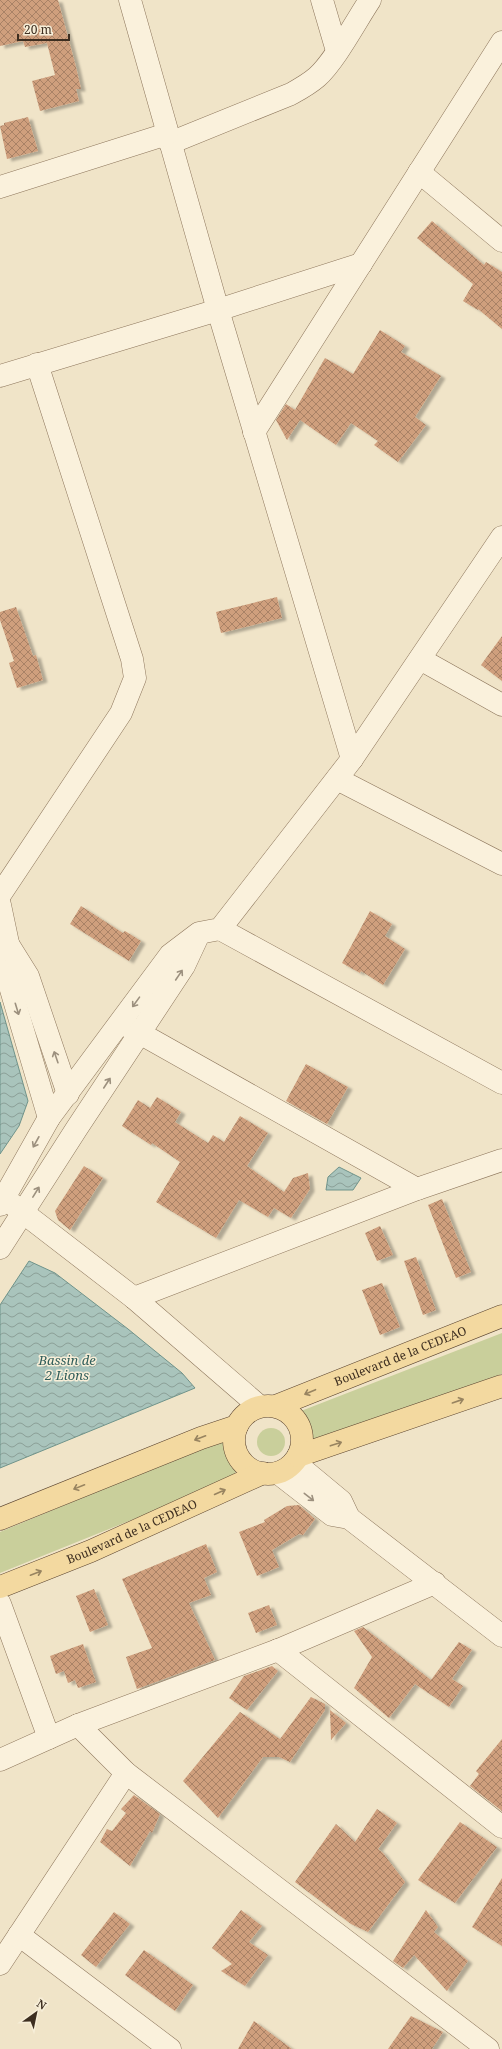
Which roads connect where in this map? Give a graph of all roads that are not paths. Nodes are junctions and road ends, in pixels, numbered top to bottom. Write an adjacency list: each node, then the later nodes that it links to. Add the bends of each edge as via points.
1 (130, 0): 6 (street)
2 (322, 0): 5 (street)
3 (370, 0): 5 (street)
4 (502, 42): 7 (street)
5 (337, 51): 6 (street, via 318,76 291,94)
6 (169, 138): 8 (street); 11 (street)
7 (419, 172): 9 (street); 10 (street)
8 (0, 188)
9 (502, 241)
10 (361, 264): 11 (street); 14 (street)
11 (218, 310): 12 (street); 14 (street)
12 (37, 364): 13 (street); 21 (street, via 132,659 135,678 121,713)
13 (0, 376)
14 (254, 432): 18 (street)
15 (502, 537): 16 (street)
16 (420, 659): 17 (street); 18 (street)
17 (502, 705)
18 (352, 759): 19 (street)
19 (337, 779): 20 (street); 23 (street)
20 (502, 864)
21 (0, 895)
22 (0, 905): 24 (street)
23 (210, 931): 26 (street, one-way to 26, via 170,956); 27 (street, one-way to 23); 28 (street)
24 (8, 943): 25 (street); 29 (street, one-way to 24, via 28,976)
25 (4, 984): 30 (street, one-way to 30)
26 (121, 1022): 27 (street); 29 (street)
27 (139, 1033): 32 (street); 34 (street, one-way to 27)
28 (502, 1083)
29 (68, 1094): 30 (street)
30 (49, 1118): 33 (street, one-way to 33)
31 (502, 1160): 32 (street)
32 (417, 1189): 36 (street)
33 (2, 1202): 34 (street)
34 (24, 1211): 35 (street); 36 (street)
35 (0, 1248)
36 (134, 1298): 39 (street)
37 (502, 1316): 39 (main road, Boulevard de la CEDEAO, one-way to 39)
38 (502, 1386): 41 (main road, Boulevard de la CEDEAO, one-way to 38)
39 (268, 1406): 40 (main road, via 246,1413); 41 (main road, via 290,1413 300,1425 303,1441)
40 (237, 1426): 41 (main road, via 234,1441 238,1456 249,1468); 42 (main road, one-way to 42)
41 (283, 1466): 43 (street, via 332,1515 349,1518); 44 (main road, Boulevard de la CEDEAO, one-way to 41, via 91,1551)
42 (0, 1519)
43 (435, 1583): 46 (street); 47 (street)
44 (0, 1587)
45 (0, 1604): 49 (street)
46 (502, 1636)
47 (278, 1650): 48 (street); 52 (street)
48 (78, 1724): 49 (street); 51 (street)
49 (49, 1738): 50 (street)
50 (0, 1760)
51 (126, 1773): 53 (street); 56 (street)
52 (502, 1827)
53 (19, 1935): 54 (street); 55 (street)
54 (0, 1964)
55 (170, 2049)
56 (488, 2049)

